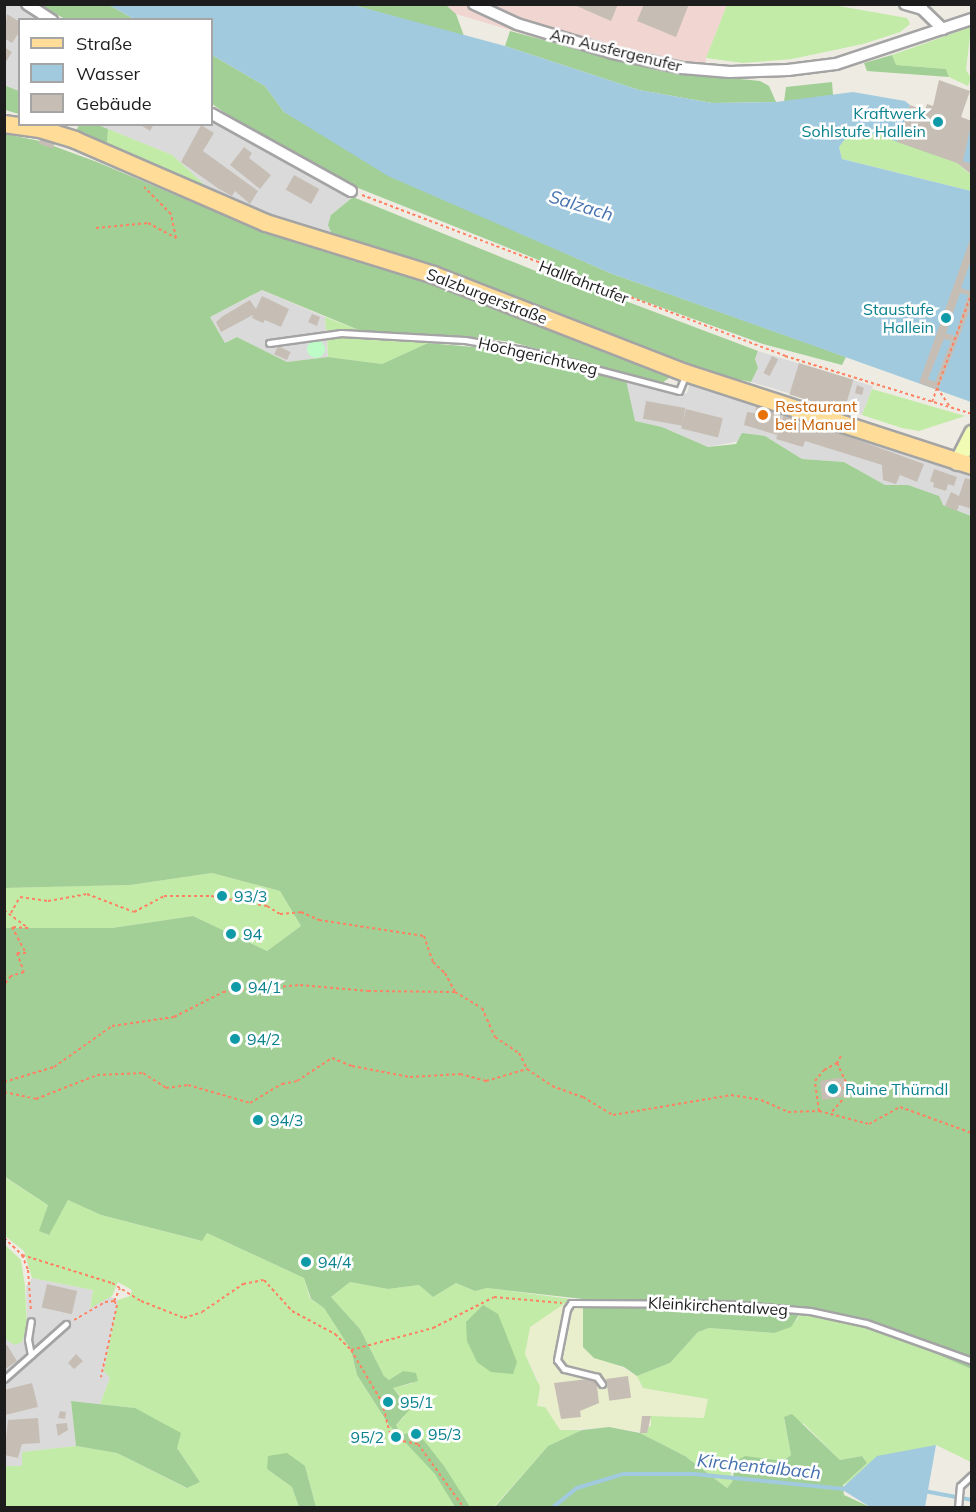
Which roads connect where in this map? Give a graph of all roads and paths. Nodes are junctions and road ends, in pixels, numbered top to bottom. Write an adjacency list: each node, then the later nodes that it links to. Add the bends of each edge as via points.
1 (27, 4): 4 (street)
2 (474, 4): 6 (street, Am Ausfergenufer, via 517,24 614,53 682,68 730,72 836,64)
3 (906, 4): 6 (street, via 922,9)
4 (49, 18)
5 (972, 20): 6 (street, Am Ausfergenufer)
6 (943, 29)
7 (213, 115): 10 (street)
8 (18, 126): 14 (main road, Salzburgerstraße, via 75,140 266,224 434,275)
9 (141, 185): 11 (path, via 171,214 176,238 148,223)
10 (351, 191): 16 (path, Hallfahrtufer, via 633,301 785,356)
11 (96, 228)
12 (972, 292): 15 (path)
13 (269, 343): 14 (lane, Hochgerichtweg, via 334,333 465,340 523,350 679,391)
14 (686, 373): 20 (main road, Salzburgerstraße)
15 (937, 387): 16 (path); 17 (path)
16 (932, 402): 17 (path, Hallfahrtufer)
17 (949, 406): 18 (path, Hallfahrtufer)
18 (972, 414)
19 (972, 433): 20 (main road)
20 (964, 464)
21 (4, 910): 22 (path)
22 (11, 913): 23 (path, via 28,928 12,927 26,953 16,953 24,972 11,976); 24 (path, via 20,897 48,901 87,894 134,912 164,896 211,896 267,906 280,914 301,912 319,920 424,936 433,962 445,973)
23 (4, 985)
24 (455, 992): 27 (path, via 482,1008 495,1037 519,1053); 28 (path, via 300,986 223,992 174,1017 112,1026 54,1067)
25 (841, 1056): 26 (path)
26 (837, 1064): 30 (path); 32 (path, via 824,1070 815,1081)
27 (527, 1069): 31 (path, via 486,1081 460,1074 410,1077 352,1066 332,1058 297,1081 282,1084 250,1103 189,1085 166,1088 143,1073 97,1075 36,1099); 32 (path, via 552,1086 583,1097 613,1115 731,1095 761,1100 788,1112)
28 (4, 1082)
29 (827, 1089): 30 (path, via 838,1085)
30 (849, 1089): 33 (path)
31 (4, 1092)
32 (819, 1111): 33 (path)
33 (830, 1114): 34 (path, via 869,1124 900,1107)
34 (972, 1133)
35 (4, 1238): 36 (path)
36 (22, 1255): 37 (path); 40 (path, via 31,1286)
37 (120, 1288): 38 (path); 42 (path, via 149,1305 184,1318 202,1312 243,1284 264,1280 292,1311 335,1334)
38 (114, 1301): 41 (path); 45 (path, via 117,1305)
39 (578, 1302): 42 (path, via 504,1295 486,1299 433,1328); 44 (lane, Kleinkirchentalweg, via 729,1304 810,1311 866,1323); 47 (lane, via 567,1309 557,1360 564,1369 597,1377)
40 (31, 1321): 43 (lane)
41 (66, 1324): 43 (lane)
42 (351, 1350): 50 (path, via 382,1402 389,1431 397,1440 418,1444)
43 (31, 1354): 46 (lane)
44 (972, 1361)
45 (101, 1377)
46 (4, 1379)
47 (602, 1384)
48 (972, 1474): 49 (lane, via 960,1486)
49 (957, 1507)
50 (464, 1508)

